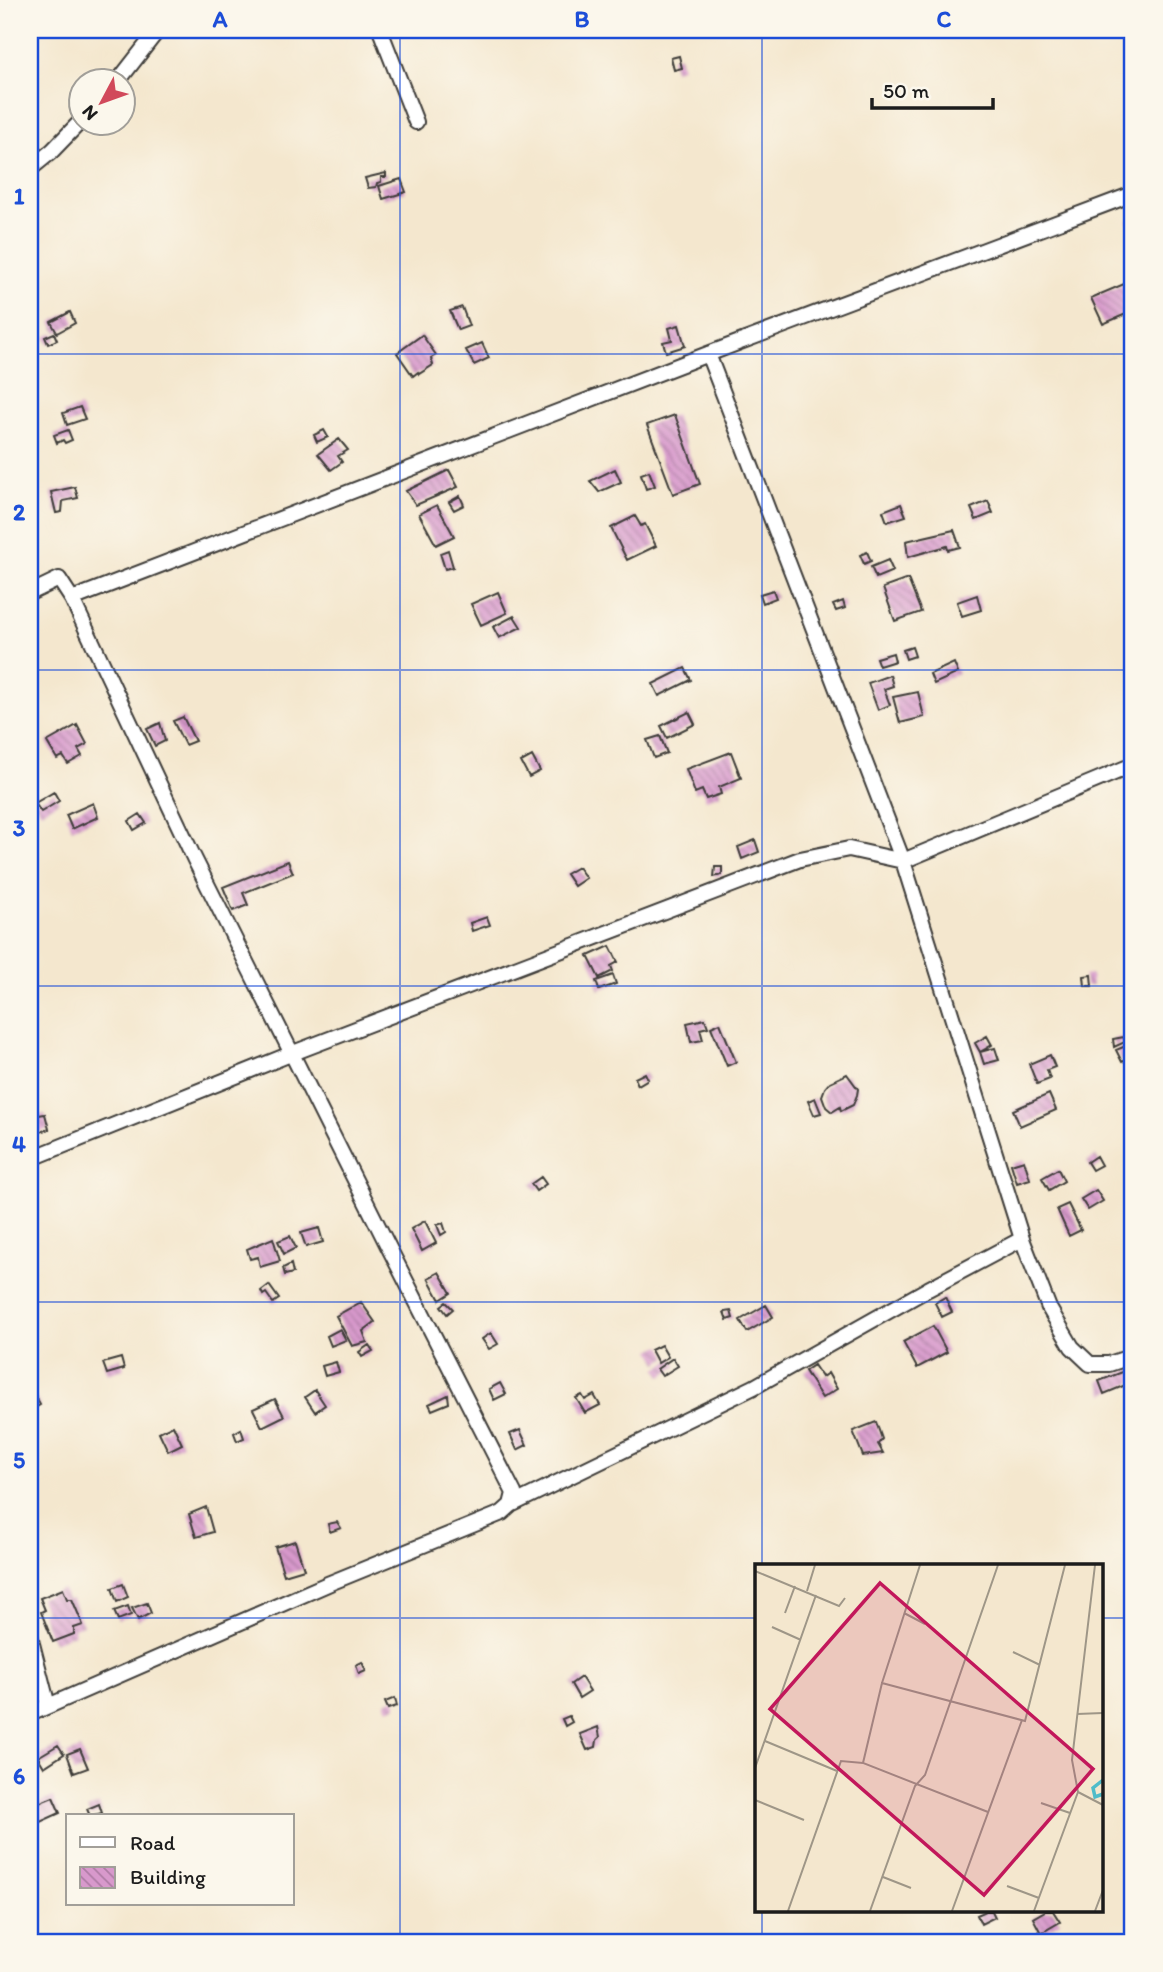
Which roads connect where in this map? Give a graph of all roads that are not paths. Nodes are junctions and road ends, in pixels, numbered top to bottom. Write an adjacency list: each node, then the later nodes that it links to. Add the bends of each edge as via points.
1 (158, 30): 3 (street)
2 (380, 30): 4 (street)
3 (130, 66)
4 (416, 122)
5 (66, 136): 6 (street)
6 (30, 169)
7 (1133, 194): 8 (street)
8 (708, 354): 10 (street); 12 (street)
9 (30, 593): 10 (street, via 59,579)
10 (72, 598): 13 (street, via 188,846)
11 (1133, 765): 12 (street)
12 (903, 861): 13 (street, via 849,849 800,859); 15 (street)
13 (293, 1053): 14 (street); 17 (street, via 514,1493)
14 (30, 1159)
15 (1022, 1239): 16 (street, via 1049,1308 1072,1347 1090,1364); 17 (street, via 754,1387)
16 (1133, 1356)
17 (511, 1505): 19 (street, via 502,1513)
18 (30, 1636): 19 (street)
19 (48, 1706): 20 (street)
20 (30, 1714)

